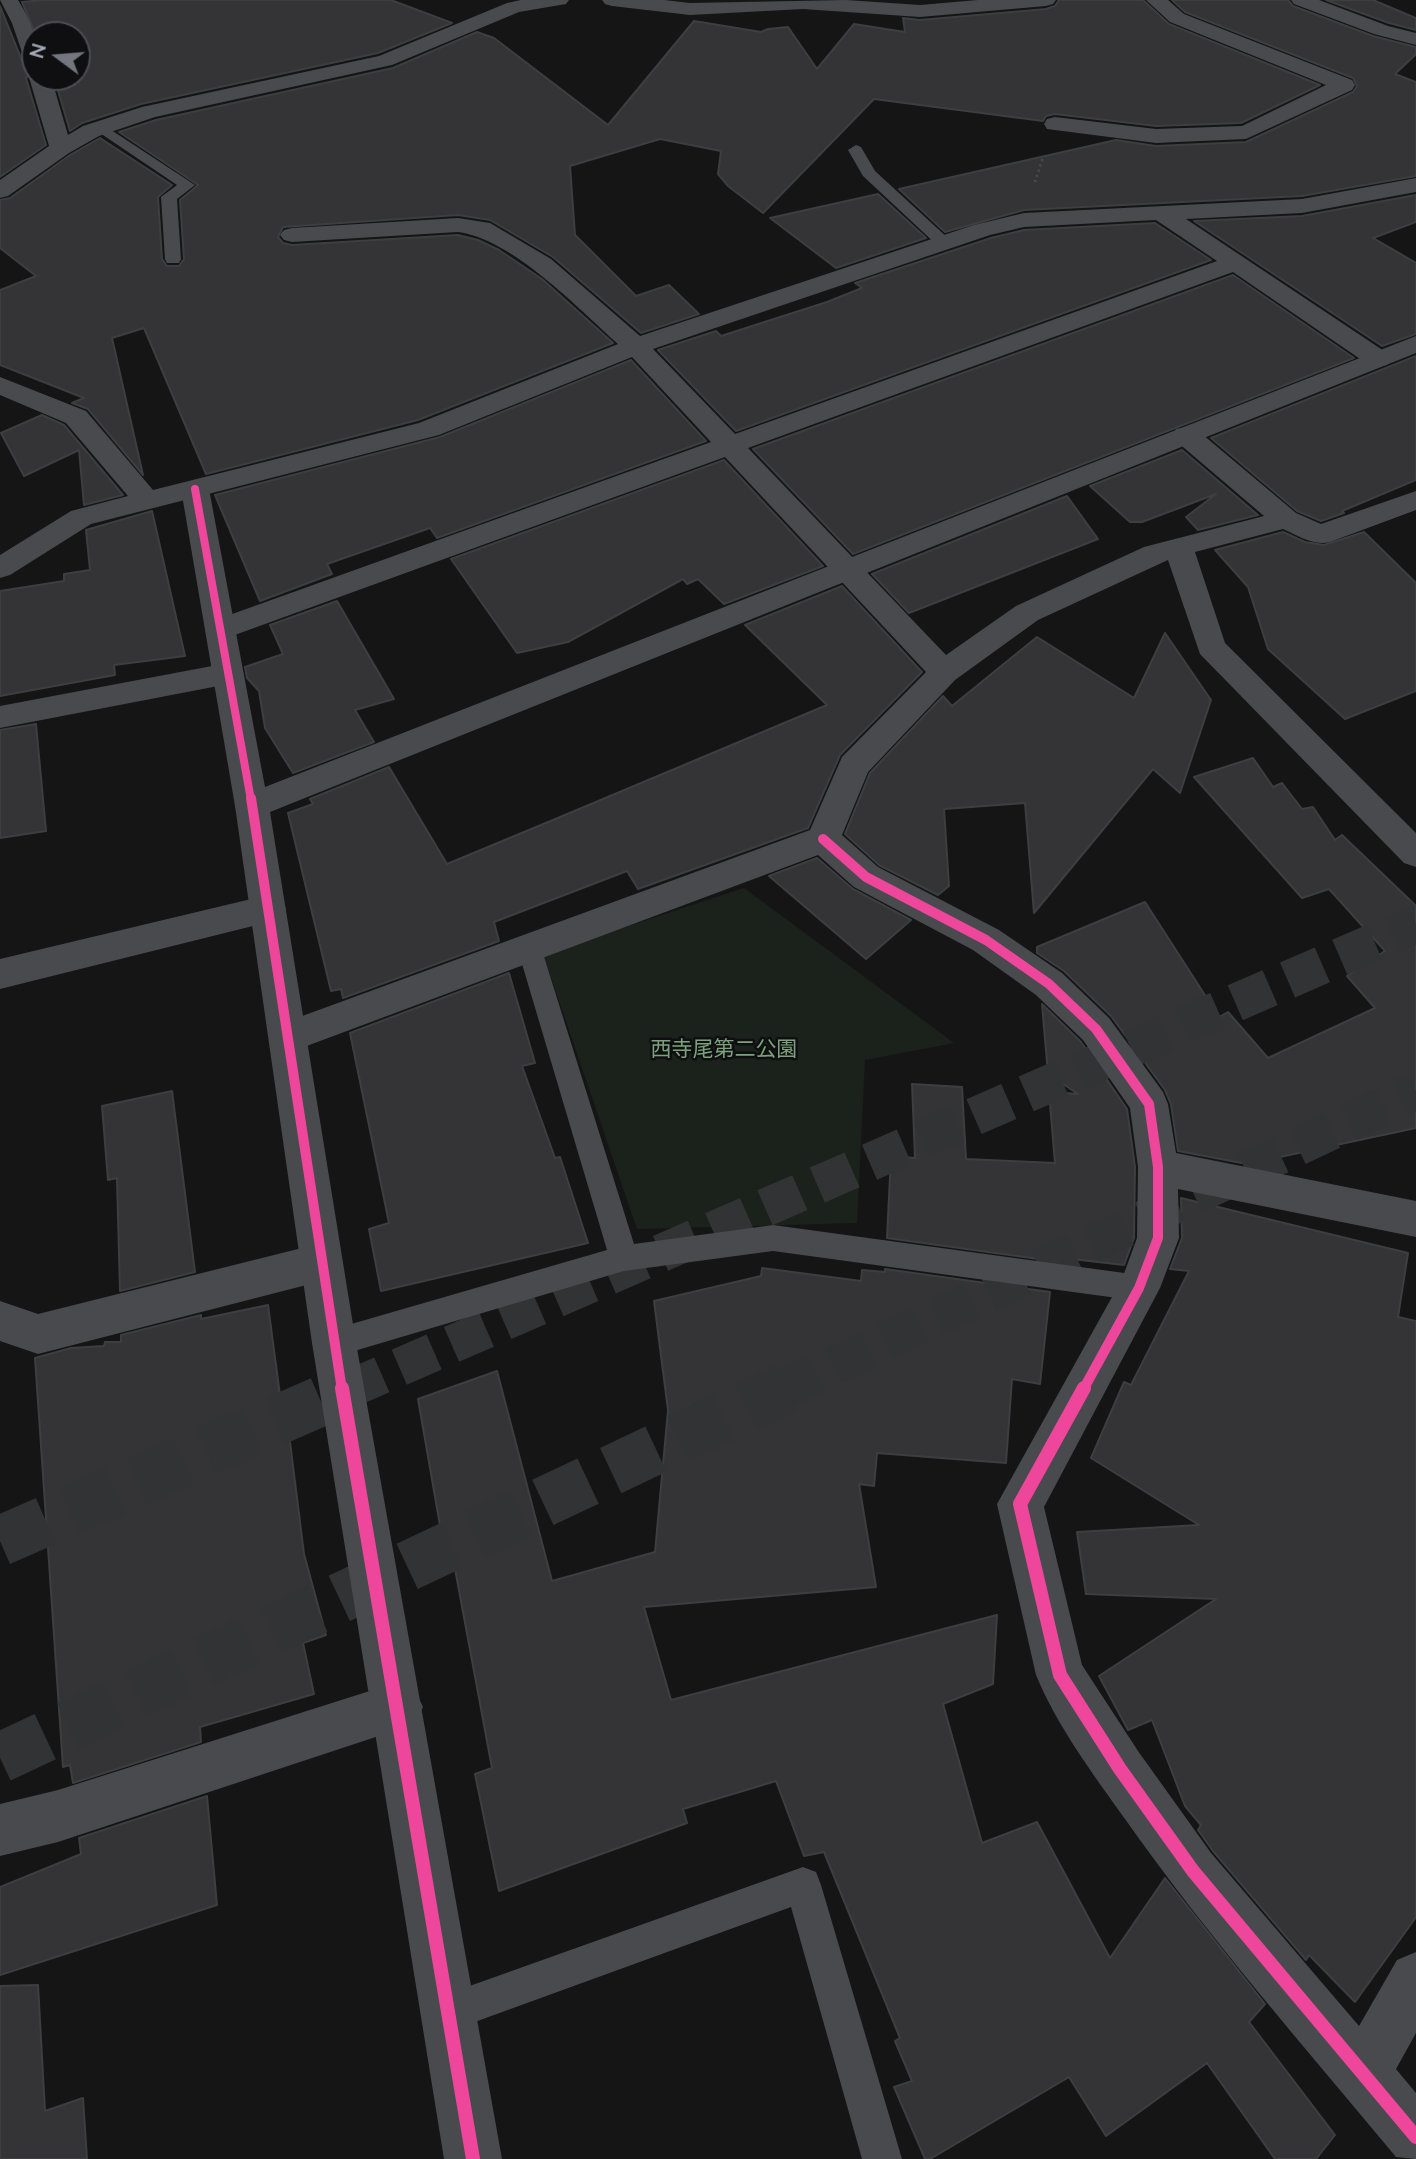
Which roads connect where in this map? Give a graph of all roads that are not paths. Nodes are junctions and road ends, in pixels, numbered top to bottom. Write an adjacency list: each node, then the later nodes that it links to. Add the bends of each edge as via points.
1 (8, 0): 7 (street)
2 (559, 0): 11 (street, via 514,7 385,61 150,112)
3 (612, 0): 4 (street, via 690,9 803,3 920,11)
4 (1046, 0)
5 (1156, 0): 10 (street, via 1177,18 1344,85 1246,132 1156,136)
6 (1301, 0): 8 (street)
7 (21, 21)
8 (1416, 39)
9 (44, 91): 12 (street)
10 (1055, 124)
11 (102, 128): 12 (street); 19 (lane, via 187,185 169,197)
12 (61, 148): 15 (street)
13 (856, 150): 18 (lane, via 868,173)
14 (1416, 185): 16 (street, via 1302,206)
15 (0, 191)
16 (1161, 213): 18 (street, via 1024,220); 20 (street)
17 (292, 234): 22 (street, via 458,225 482,228 542,264)
18 (944, 243): 22 (street)
19 (173, 260)
20 (1236, 263): 23 (street); 26 (street)
21 (1416, 344): 23 (street)
22 (636, 346): 26 (street); 27 (street, via 429,429)
23 (1378, 359): 25 (street)
24 (0, 385): 29 (street, via 76,418)
25 (1186, 435): 30 (street); 33 (street)
26 (730, 446): 33 (street); 34 (street)
27 (195, 489): 29 (street); 34 (street)
28 (1416, 500): 30 (street, via 1320,535)
29 (148, 501): 32 (street, via 81,517)
30 (1286, 519): 31 (street)
31 (1179, 547): 35 (street, via 1154,554 1027,613); 40 (street, via 1211,647)
32 (0, 568)
33 (847, 569): 35 (street); 38 (street)
34 (220, 629): 36 (street)
35 (944, 672): 39 (street, via 854,766)
36 (228, 674): 37 (street); 38 (street)
37 (0, 717)
38 (252, 806): 41 (street)
39 (823, 839): 42 (street); 45 (street, via 866,877 1007,954 1049,984 1096,1029 1149,1104)
40 (1416, 854)
41 (268, 909): 43 (street); 44 (street)
42 (529, 947): 44 (street); 47 (lane)
43 (0, 974)
44 (288, 1037): 48 (street)
45 (1158, 1167): 46 (street); 49 (street, via 1158,1238)
46 (1416, 1219)
47 (624, 1258): 49 (lane, via 774,1238); 51 (lane)
48 (322, 1262): 50 (street, via 38,1334); 51 (street)
49 (1139, 1288): 56 (street, via 1020,1504 1060,1675 1193,1871)
50 (0, 1321)
51 (334, 1343): 52 (street)
52 (398, 1707): 53 (street, via 58,1816); 55 (street)
53 (0, 1830)
54 (1416, 1979): 56 (street)
55 (450, 2012): 58 (street); 59 (lane, via 803,1885)
56 (1362, 2076): 57 (street)
57 (1410, 2144)
58 (473, 2159)
59 (883, 2159)

